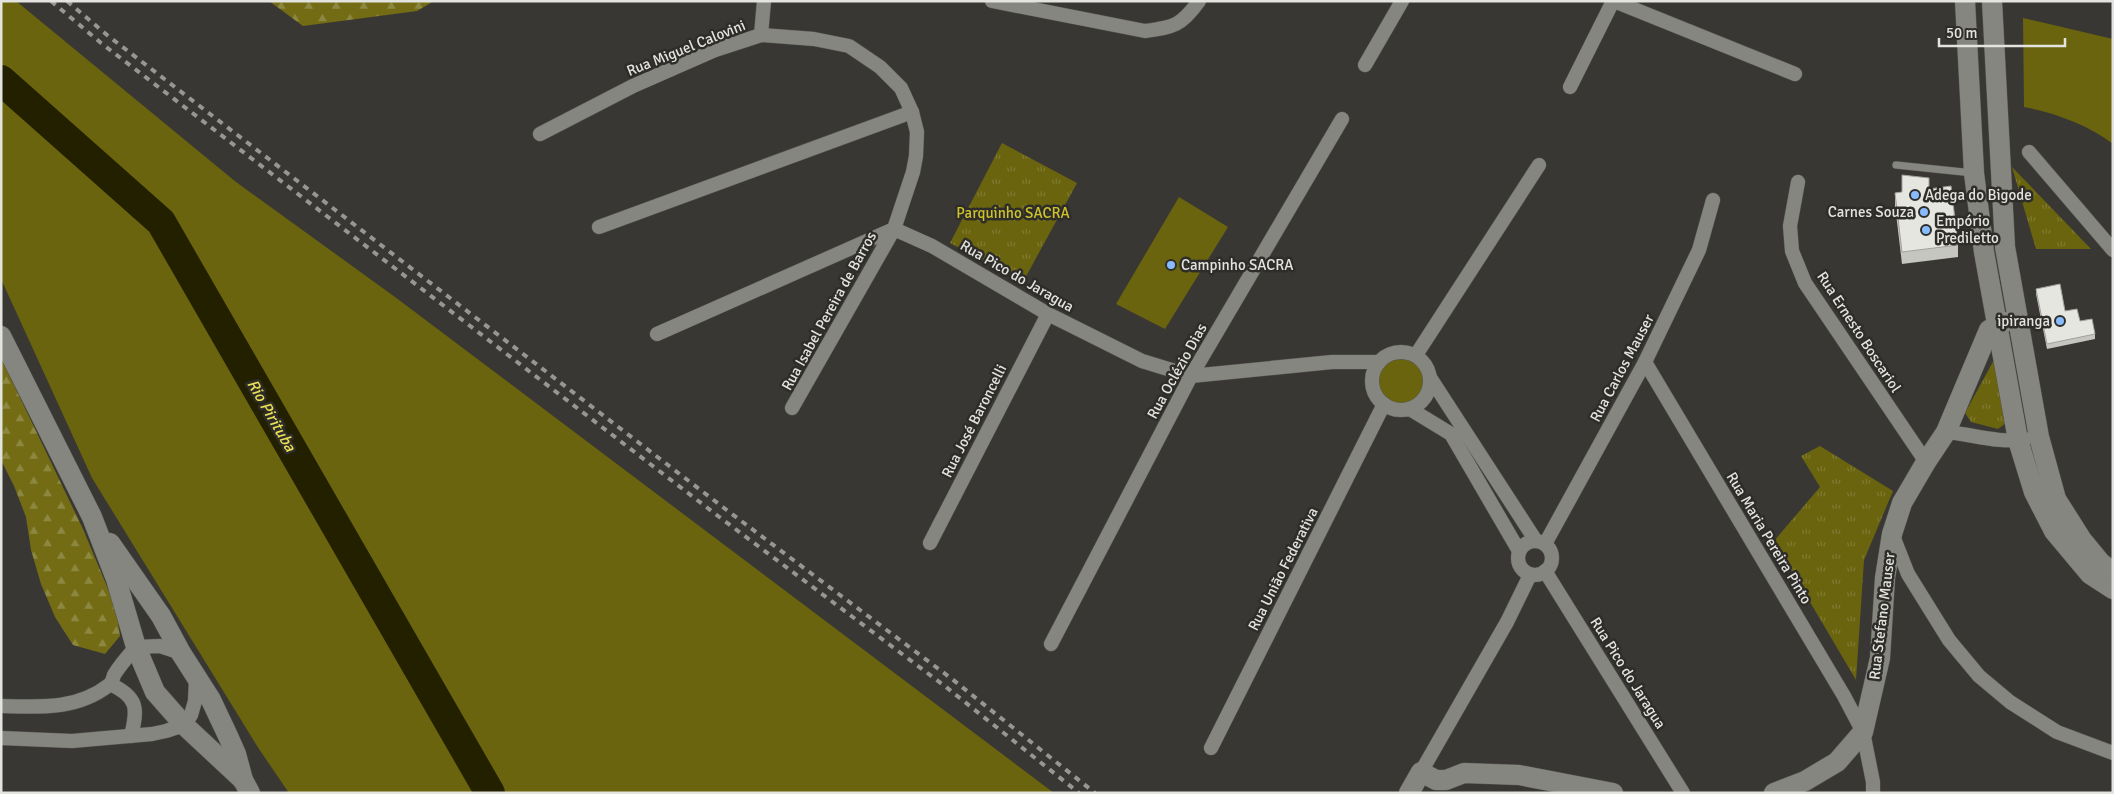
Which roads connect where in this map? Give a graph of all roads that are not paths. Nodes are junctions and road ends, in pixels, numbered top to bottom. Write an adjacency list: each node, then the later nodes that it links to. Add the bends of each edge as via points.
1 (764, 1): 9 (street)
2 (992, 1): 8 (street)
3 (1199, 1): 8 (street, via 1183,22 1145,31)
4 (1402, 1): 10 (street)
5 (1614, 1): 11 (street); 12 (street)
6 (1965, 1): 19 (street)
7 (1992, 1): 27 (street, via 2005,247)
8 (1015, 3)
9 (761, 35): 13 (street, Rua Miguel Calovini, via 814,39 849,46 880,67 901,88); 15 (street, Rua Miguel Calovini, via 715,50 651,78)
10 (1365, 65)
11 (1795, 74)
12 (1570, 87)
13 (912, 112): 22 (street); 23 (street, Rua Miguel Calovini, via 917,132 916,156)
14 (1342, 119): 35 (street, Rua Oclézio Dias)
15 (540, 134)
16 (2029, 152): 24 (street)
17 (1538, 165): 32 (street)
18 (1896, 165): 19 (lane)
19 (1973, 166): 25 (street)
20 (1798, 182): 43 (street, Rua Ernesto Boscariol, via 1790,226 1792,251 1805,282)
21 (1713, 200): 34 (street, Rua Carlos Mauser, via 1699,250)
22 (599, 227)
23 (894, 229): 26 (street, Rua Pico do Jaragua, via 932,246); 29 (street); 38 (street, Rua Isabel Pereira de Barros)
24 (2113, 250)
25 (1992, 298): 28 (street); 31 (street, Rua Stefano Mauser, via 1984,316)
26 (1048, 314): 35 (street, Rua Pico do Jaragua, via 1142,361); 47 (street, Rua José Baroncelli)
27 (2016, 318): 28 (street); 41 (street)
28 (1997, 325): 31 (street, Rua Stefano Mauser, via 1989,330); 42 (street)
29 (657, 334)
30 (1, 336): 44 (street)
31 (1979, 350): 40 (street, Rua Stefano Mauser)
32 (1416, 355): 33 (street, via 1396,352); 36 (street, via 1423,361)
33 (1378, 362): 35 (street, Rua Pico do Jaragua, via 1332,362); 37 (street, via 1372,389)
34 (1645, 362): 46 (street, Rua Carlos Mauser); 60 (street, Rua Maria Pereira Pinto)
35 (1191, 376): 53 (street, Rua Oclézio Dias)
36 (1430, 379): 39 (street, via 1425,398); 46 (street)
37 (1384, 404): 39 (street, via 1392,409); 63 (street, Rua União Federativa)
38 (792, 408)
39 (1410, 408): 48 (street, via 1451,434)
40 (1946, 432): 42 (street); 43 (street, Rua Stefano Mauser)
41 (2039, 437): 42 (street); 50 (street, via 2056,498 2082,540)
42 (2018, 440): 52 (street, via 2034,492 2054,531 2090,574)
43 (1926, 462): 45 (street, Rua Stefano Mauser, via 1902,503)
44 (92, 517): 54 (street, via 116,579); 55 (street, via 161,616)
45 (1892, 534): 60 (street, Rua Stefano Mauser, via 1885,578 1880,658); 64 (street, via 1908,574 1949,640 1979,676 2010,702 2057,732)
46 (1541, 542): 48 (street, via 1529,542); 49 (street, via 1550,550 1552,560)
47 (930, 543)
48 (1519, 551): 51 (street, via 1520,566)
49 (1545, 571): 51 (street); 69 (street, Rua Pico do Jaragua)
50 (2113, 572)
51 (1530, 575): 65 (street, via 1507,622)
52 (2113, 589)
53 (1051, 644)
54 (136, 647): 55 (street, via 160,646); 57 (street); 59 (street, via 155,692)
55 (181, 653): 56 (street)
56 (196, 678): 59 (street, via 195,701); 66 (street, via 228,736)
57 (110, 684): 58 (street, via 73,704); 61 (street, via 123,690 133,702 136,716)
58 (1, 706)
59 (184, 725): 61 (street); 66 (street)
60 (1863, 732): 70 (street, Rua Stefano Mauser, via 1837,762 1805,781); 71 (street, Rua Maria Pereira Pinto)
61 (131, 736): 62 (street, via 72,741)
62 (1, 738)
63 (1212, 748)
64 (2113, 753)
65 (1421, 772): 67 (street, via 1436,780 1464,773 1519,774); 68 (street)
66 (246, 786)
67 (1607, 792)
68 (1409, 793)
69 (1683, 793)
70 (1774, 793)
71 (1873, 793)

